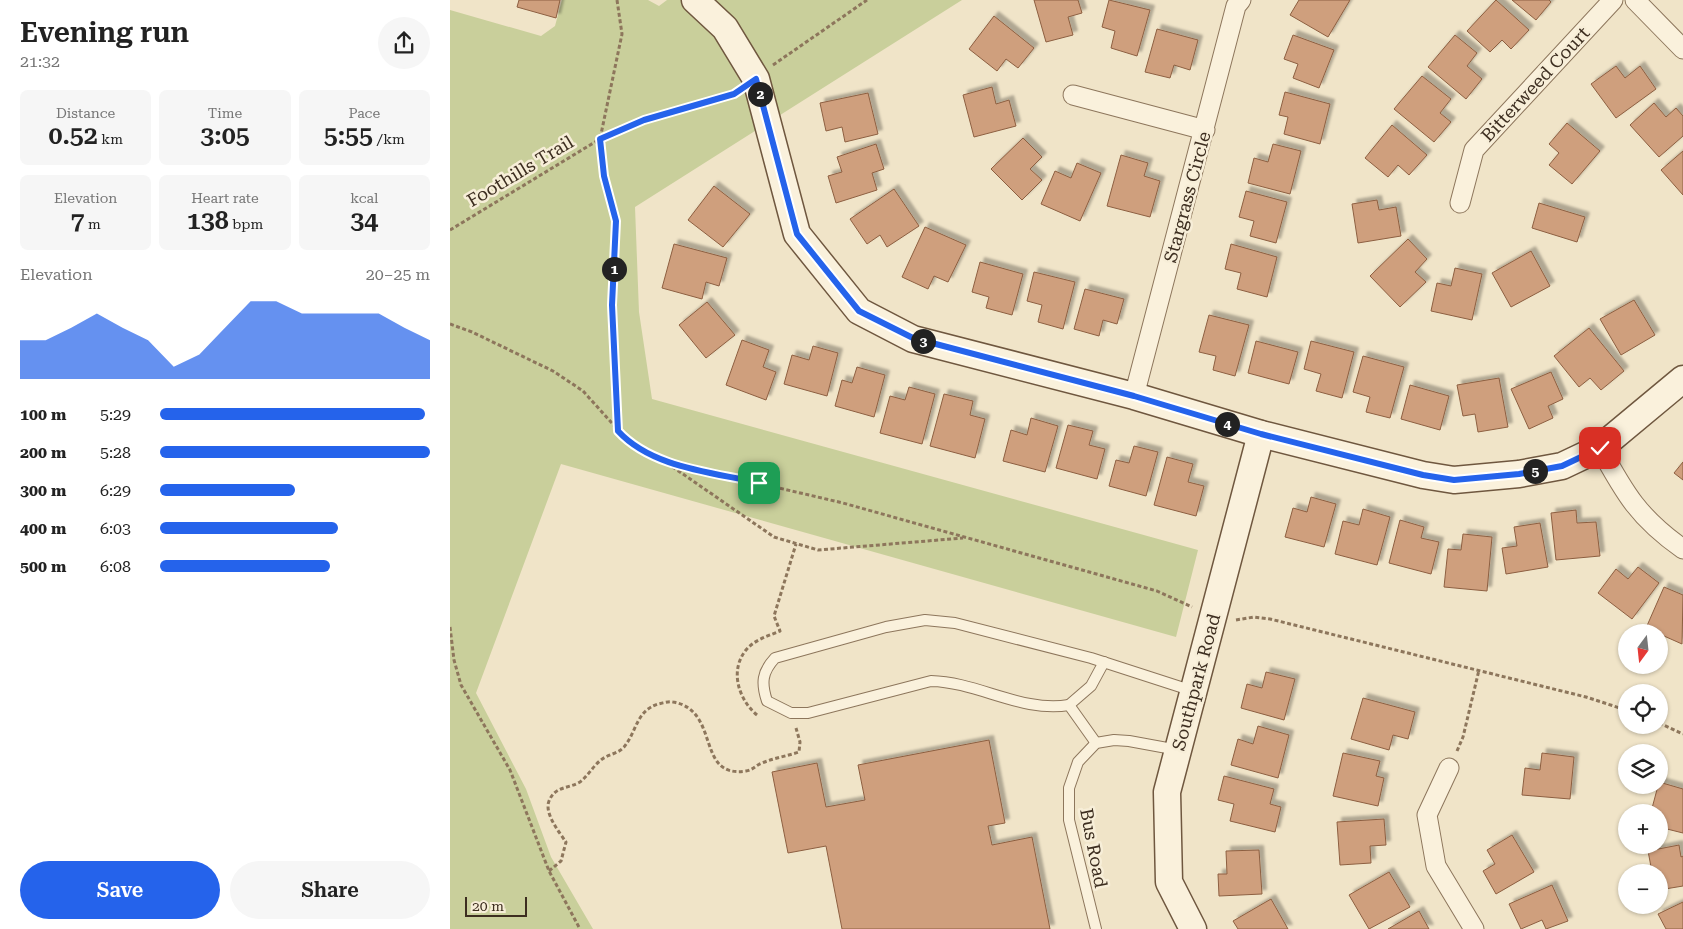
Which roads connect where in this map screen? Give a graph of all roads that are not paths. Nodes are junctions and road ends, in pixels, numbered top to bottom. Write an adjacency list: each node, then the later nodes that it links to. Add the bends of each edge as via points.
1 (695, 0): 10 (street, via 725,28 756,79 797,234 859,311 913,338)
2 (1241, 0): 7 (street, Stargrass Circle, via 1236,6)
3 (1612, 0): 8 (street, Bitterweed Court, via 1474,150)
4 (1635, 0): 5 (street)
5 (1683, 49)
6 (1073, 95): 7 (street)
7 (1205, 130): 10 (street, Stargrass Circle)
8 (1460, 203)
9 (1683, 379): 12 (street)
10 (1134, 396): 11 (street)
11 (1261, 434): 12 (street, via 1454,480 1562,466); 15 (street, Southpark Road)
12 (1600, 448): 13 (street, via 1633,506 1658,532)
13 (1683, 549)
14 (1104, 662): 15 (lane); 16 (lane, via 1091,686); 16 (lane, via 955,623 925,620 886,627 775,658 768,665 762,682 767,701 791,713 808,713 931,681 948,681 1043,706)
15 (1194, 691): 18 (street, Southpark Road)
16 (1069, 704): 17 (lane)
17 (1096, 743): 18 (lane, via 1129,740); 20 (lane, Bus Road, via 1078,762 1069,788 1069,820)
18 (1178, 750): 21 (street, Southpark Road, via 1167,792 1169,882)
19 (1449, 768): 22 (street, via 1427,814 1436,866)
20 (1096, 929)
21 (1193, 929)
22 (1474, 929)

